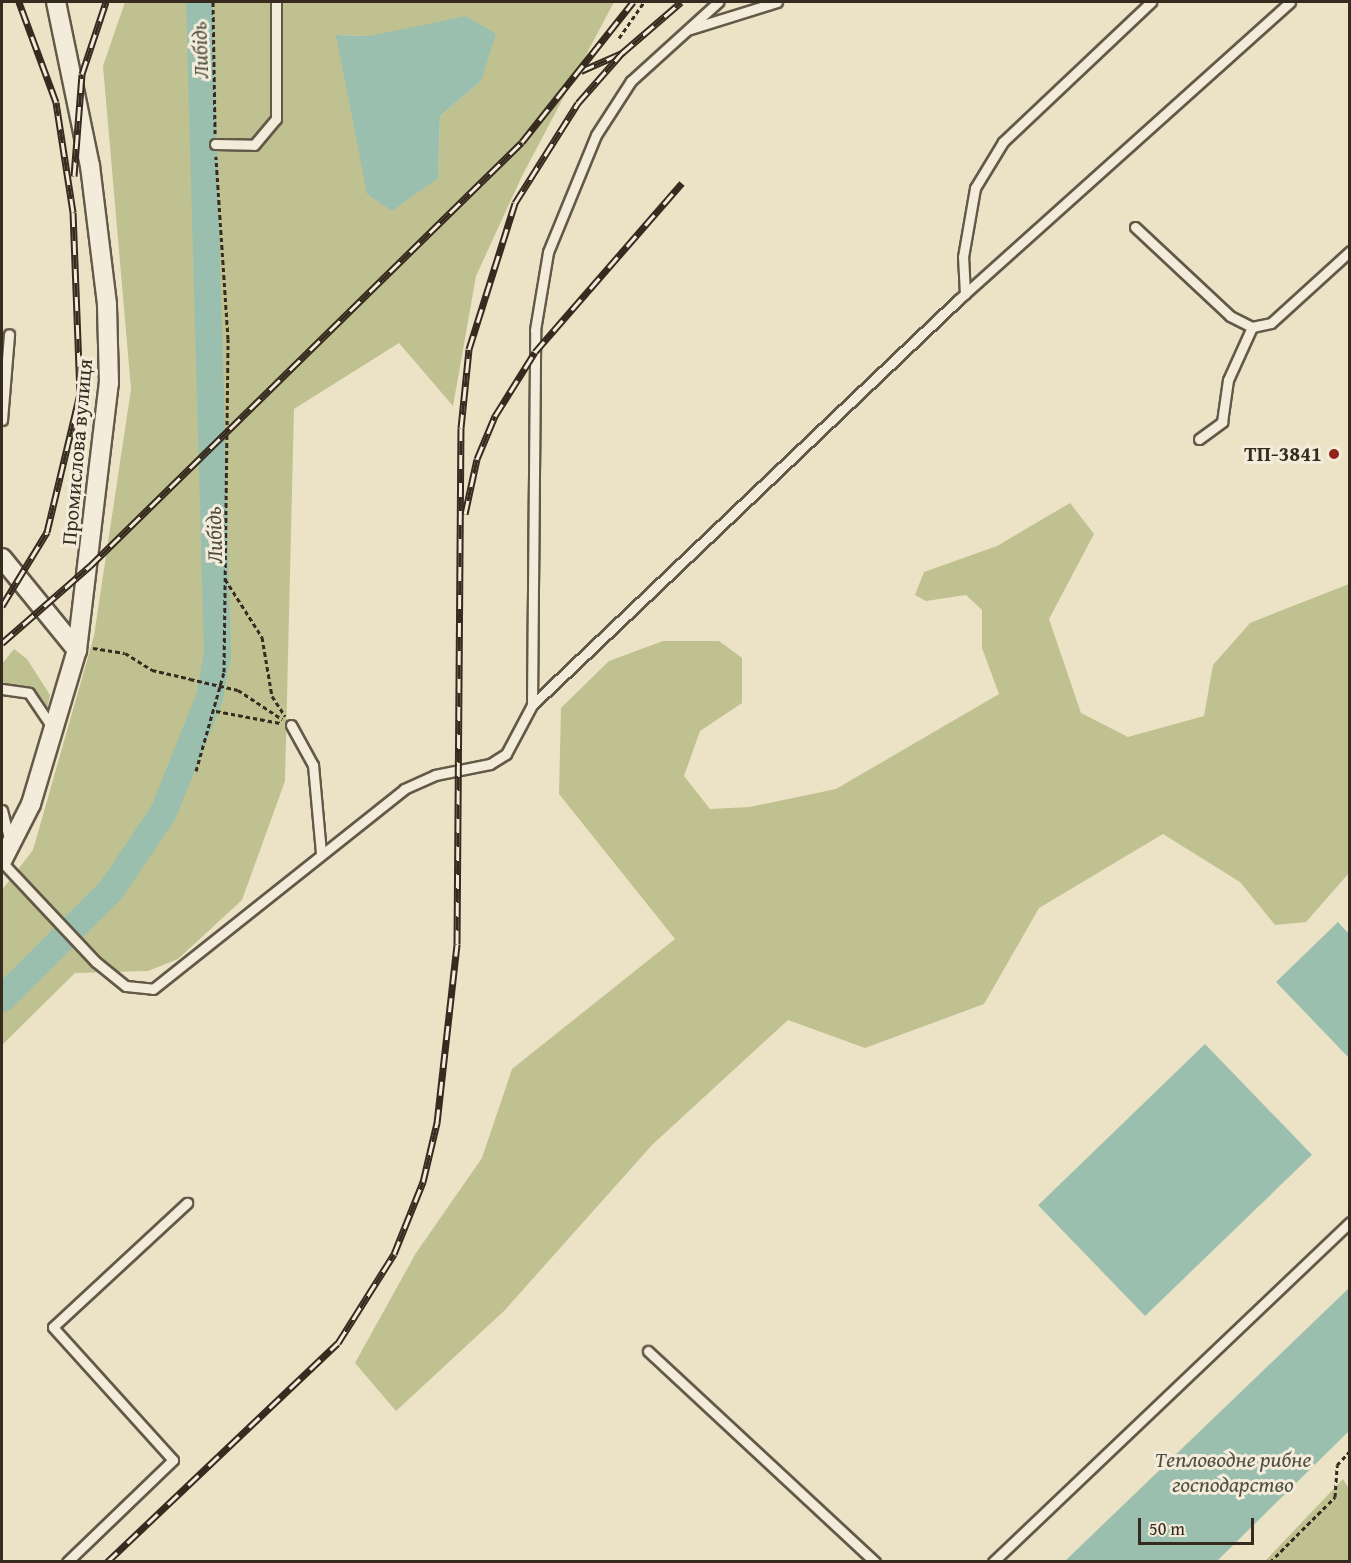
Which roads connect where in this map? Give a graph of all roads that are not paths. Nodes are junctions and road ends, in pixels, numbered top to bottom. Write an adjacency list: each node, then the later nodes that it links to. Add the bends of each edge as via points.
1 (56, 2): 17 (street, Промислова вулиця, via 80,96 107,304 109,383)
2 (276, 2): 8 (lane, via 276,119 254,145)
3 (718, 2): 7 (lane)
4 (777, 2): 7 (lane)
5 (1150, 2): 11 (lane, via 1003,142 975,188 963,257)
6 (1290, 2): 11 (lane)
7 (688, 30): 19 (lane, via 631,81 596,135 549,252 535,330)
8 (215, 144)
9 (1135, 227): 12 (lane, via 1230,316)
10 (1350, 251): 12 (lane, via 1271,323)
11 (965, 294): 19 (lane)
12 (1252, 327): 15 (lane, via 1228,380 1222,422)
13 (9, 334): 14 (lane)
14 (2, 420)
15 (1199, 439)
16 (2, 558): 17 (street)
17 (77, 647): 21 (street, Промислова вулиця)
18 (2, 689): 21 (lane, via 29,693)
19 (532, 705): 24 (lane, via 506,754 490,764 435,776 404,789)
20 (291, 724): 24 (lane, via 313,765)
21 (55, 735): 23 (street, Промислова вулиця, via 31,804)
22 (2, 810): 23 (lane)
23 (10, 844): 25 (street, Промислова вулиця)
24 (321, 853): 25 (lane, via 166,983 153,989 126,986 96,962)
25 (2, 861)
26 (187, 1203): 29 (lane, via 53,1328 173,1460)
27 (1350, 1222): 31 (lane)
28 (648, 1351): 30 (lane)
29 (67, 1562)
30 (875, 1562)
31 (993, 1562)

